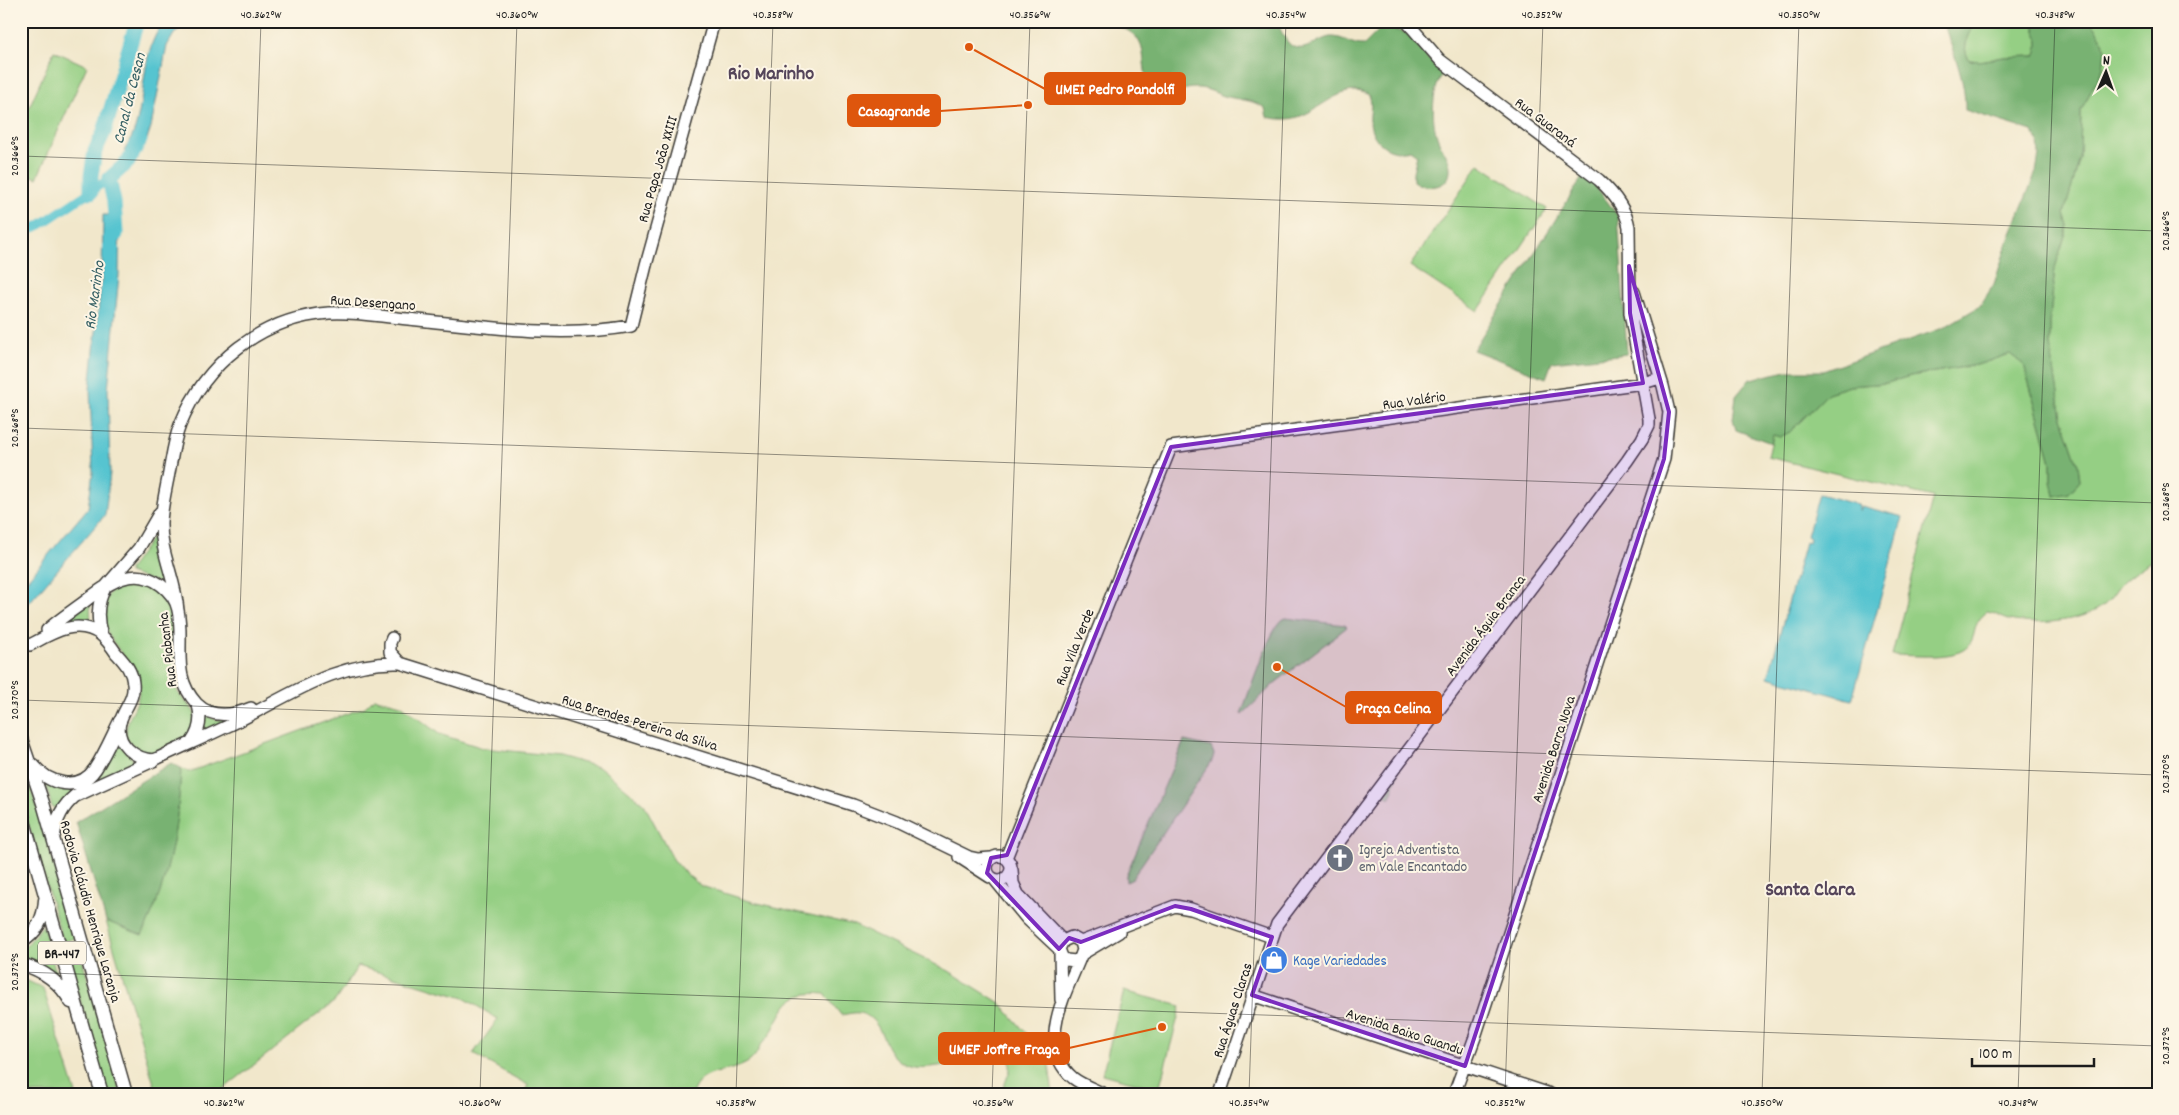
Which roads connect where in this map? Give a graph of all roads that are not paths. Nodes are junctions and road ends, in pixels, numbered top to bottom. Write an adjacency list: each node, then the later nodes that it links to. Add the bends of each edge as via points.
1 (714, 21): 4 (street, Rua Papa João XXIII)
2 (1406, 21): 3 (street, Rua Guaraná, via 1440,60 1608,188 1627,218)
3 (1629, 266): 5 (street, Rua Guaraná); 6 (street, Rua Guaraná, via 1630,313)
4 (631, 326): 11 (street, Rua Desengano, via 584,332 538,332 349,313 292,319 248,340 208,375 180,425)
5 (1660, 378): 6 (street, Rua Valério); 7 (street, Rua Guaraná)
6 (1643, 383): 8 (street, Rua Guaraná); 10 (street, Rua Valério)
7 (1669, 412): 9 (street, Avenida Barra Nova)
8 (1649, 425): 9 (street); 34 (street, Avenida Águia Branca, via 1628,461 1283,917)
9 (1668, 432): 43 (street, Avenida Barra Nova, via 1662,465)
10 (1171, 447): 29 (street, Rua Vila Verde)
11 (163, 503): 12 (street, Rua Desengano, via 139,548); 13 (street, Rua Desengano, via 163,544)
12 (106, 586): 13 (street, Rua Piabanha, via 125,577 147,577 165,588 174,598); 14 (street, via 98,609); 16 (street, Rua Piabanha)
13 (178, 610): 19 (street, Rua Piabanha, via 183,683)
14 (102, 636): 16 (street, Rua Piabanha, via 83,628 68,627 54,631); 20 (street, via 132,677 132,695)
15 (392, 638): 17 (street, via 390,652)
16 (26, 648)
17 (400, 663): 18 (street, Rua Brendes Pereira da Silva, via 363,664 340,670); 27 (street, Rua Brendes Pereira da Silva, via 853,805 897,822)
18 (295, 691): 19 (street, via 234,713 210,713); 22 (street)
19 (198, 705): 22 (street, via 200,727)
20 (120, 721): 23 (street, via 120,732 127,748 142,758); 24 (main road, via 96,769 82,780 54,782)
21 (21, 739): 24 (main road, Rodovia Cláudio Henrique Laranja / BR-447)
22 (191, 743): 23 (street)
23 (154, 760): 26 (main road, via 70,800 58,816)
24 (30, 761): 26 (main road, Rodovia Cláudio Henrique Laranja / BR-447)
25 (21, 811): 32 (main road, BR-447)
26 (55, 842): 46 (main road, Rodovia Cláudio Henrique Laranja / BR-447)
27 (939, 844): 28 (street, Rua Brendes Pereira da Silva, via 974,859); 31 (street, Rua Brendes Pereira da Silva)
28 (991, 858): 29 (street); 31 (street, via 986,868)
29 (1006, 858): 30 (street)
30 (1012, 870): 31 (street, via 1006,879); 37 (street, via 1018,894)
31 (992, 878): 37 (street, Rua Brendes Pereira da Silva, via 1028,919)
32 (45, 893): 36 (main road, via 45,908 40,922 32,935); 42 (main road, BR-447)
33 (1135, 922): 34 (street, via 1175,906 1191,908); 35 (street); 38 (street)
34 (1272, 937): 40 (street, Rua Águas Claras)
35 (1084, 940): 37 (street, via 1072,937); 38 (street)
36 (21, 942)
37 (1060, 948): 38 (street, via 1066,960 1076,960); 41 (street)
38 (1081, 956): 41 (street)
39 (21, 964): 42 (main road, via 39,970 58,984 68,996)
40 (1252, 996): 43 (street, Avenida Baixo Guandu); 49 (street, Rua Águas Claras)
41 (1061, 1002): 44 (street, via 1055,1034 1059,1059 1067,1072)
42 (84, 1030): 45 (main road, BR-447)
43 (1465, 1066): 50 (street, Avenida Barra Nova); 51 (street, Avenida Baixo Guandu)
44 (1087, 1086): 47 (street); 48 (street)
45 (102, 1094)
46 (126, 1094)
47 (1098, 1094)
48 (1104, 1094)
49 (1220, 1094)
50 (1454, 1094)
51 (1550, 1094)

